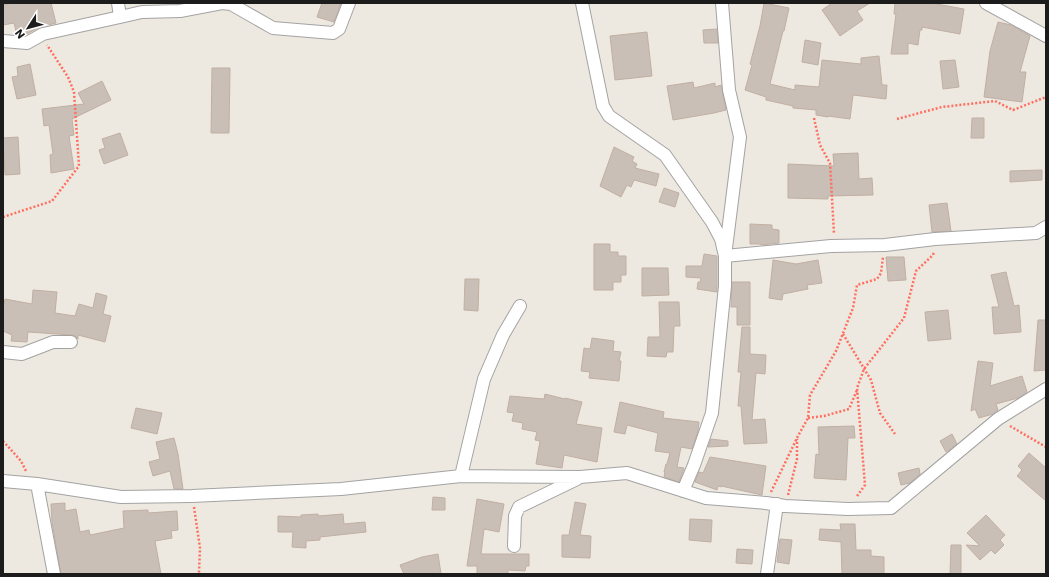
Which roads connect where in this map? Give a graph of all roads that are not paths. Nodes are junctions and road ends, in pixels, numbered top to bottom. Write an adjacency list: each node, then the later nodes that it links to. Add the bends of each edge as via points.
1 (118, 3): 6 (street)
2 (349, 3): 6 (street, via 339,29 333,33 273,28 231,4 222,3 180,11 142,12)
3 (582, 3): 10 (street, via 603,106 609,116 665,155 712,222)
4 (722, 3): 10 (street, via 730,90 740,137)
5 (986, 3): 7 (street)
6 (120, 17): 8 (street, via 42,34 27,44)
7 (1046, 36)
8 (3, 41)
9 (1046, 227): 10 (street, via 1036,233 935,239 885,245 831,246)
10 (725, 256): 19 (street, via 725,286 712,413)
11 (520, 306): 15 (street, via 503,335 484,379)
12 (71, 342): 13 (street, via 52,342 22,354)
13 (3, 352)
14 (1046, 389): 20 (street, via 998,419 891,508 848,509)
15 (461, 476): 16 (street); 18 (street, via 340,489 192,496 121,497)
16 (580, 477): 19 (street, via 627,473); 21 (street, via 519,507 515,516)
17 (3, 481): 18 (street)
18 (35, 483): 22 (street)
19 (683, 491): 20 (street, via 706,498)
20 (776, 504): 23 (street)
21 (514, 546)
22 (54, 574)
23 (767, 574)

